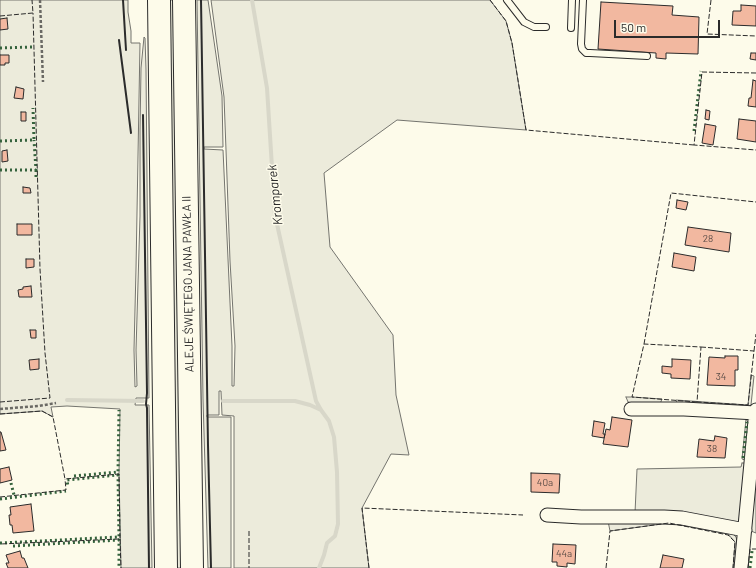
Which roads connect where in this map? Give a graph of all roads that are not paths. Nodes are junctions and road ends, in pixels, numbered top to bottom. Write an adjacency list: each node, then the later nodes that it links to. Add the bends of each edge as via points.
1 (159, 0): 13 (highway, ALEJE ŚWIĘTEGO JANA PAWŁA II)
2 (184, 0): 14 (highway, ALEJE ŚWIĘTEGO JANA PAWŁA II)
3 (507, 0): 6 (lane, via 524,22 534,27)
4 (572, 0): 7 (lane)
5 (583, 0): 8 (lane, via 582,50 586,53)
6 (546, 27)
7 (571, 28)
8 (647, 56)
9 (631, 409): 10 (street)
10 (756, 412): 12 (street)
11 (547, 516): 12 (street, via 682,518)
12 (748, 534): 15 (street)
13 (166, 568)
14 (192, 568)
15 (741, 568)

